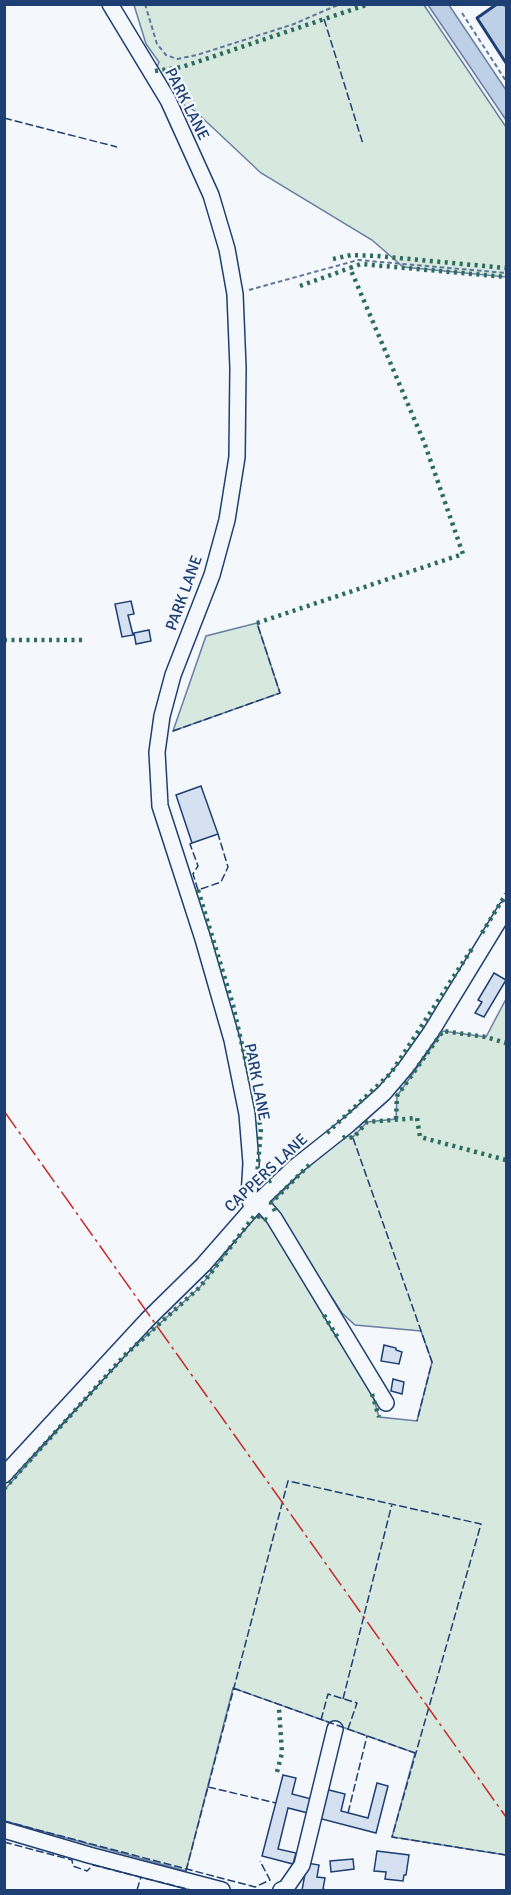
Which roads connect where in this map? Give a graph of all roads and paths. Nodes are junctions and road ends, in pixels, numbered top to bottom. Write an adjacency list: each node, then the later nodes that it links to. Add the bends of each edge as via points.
1 (110, 4): 7 (street, PARK LANE, via 168,100 211,195)
2 (145, 4): 3 (path, via 157,44 166,55 177,59 294,24)
3 (340, 4)
4 (462, 13): 5 (path)
5 (507, 81)
6 (507, 273): 7 (path, via 358,260)
7 (235, 294): 9 (street, PARK LANE, via 237,458 227,520 212,575 173,675 157,752 160,806 232,1040 247,1114 249,1197)
8 (507, 909): 9 (street, CAPPERS LANE, via 431,1032 384,1093)
9 (255, 1204): 10 (street, via 273,1218); 11 (street, CAPPERS LANE, via 203,1265)
10 (386, 1403)
11 (4, 1475)
12 (335, 1729): 15 (street, via 302,1865)
13 (4, 1830): 14 (street)
14 (222, 1890)
15 (281, 1890)

